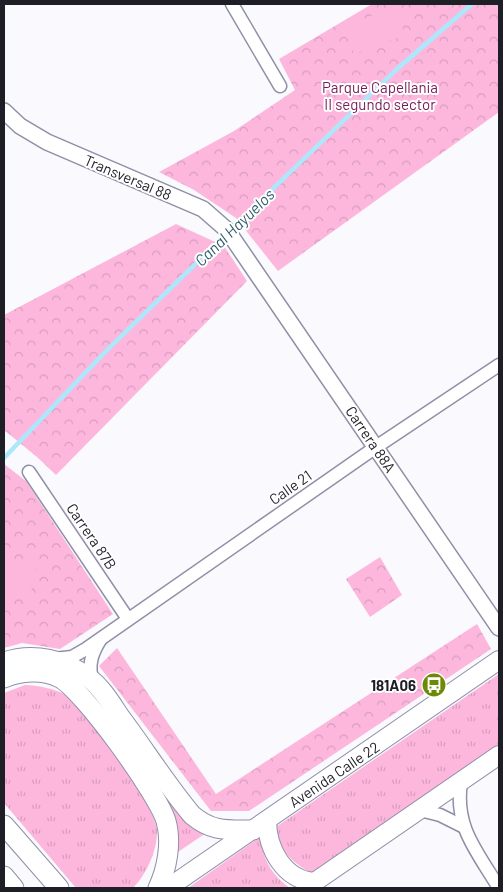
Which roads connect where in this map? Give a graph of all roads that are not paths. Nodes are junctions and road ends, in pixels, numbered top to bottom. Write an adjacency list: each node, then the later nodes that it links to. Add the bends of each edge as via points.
1 (232, 4): 2 (street)
2 (280, 86)
3 (4, 112): 4 (street, Transversal 88, via 47,142 203,209 227,230)
4 (242, 250): 6 (street, Carrera 88A)
5 (499, 365): 6 (street, Calle 21)
6 (376, 447): 8 (street, Calle 21); 9 (street, Carrera 88A)
7 (29, 472): 8 (street, Carrera 87B)
8 (128, 619): 10 (street, Calle 21)
9 (499, 628)
10 (102, 638): 11 (street, Calle 21, via 72,657); 15 (street, Calle 21, via 91,659)
11 (51, 660): 13 (main road, via 35,657); 15 (main road, via 65,664)
12 (499, 660): 20 (main road, Avenida Calle 22)
13 (4, 662)
14 (4, 678): 26 (main road, via 24,673 59,677 76,689 104,725 166,820 166,863)
15 (92, 680): 20 (main road, via 192,814 204,825 214,829)
16 (499, 755): 17 (main road)
17 (461, 782): 18 (main road); 21 (street, via 458,803)
18 (420, 810): 21 (street); 23 (main road)
19 (4, 825): 25 (main road)
20 (260, 825): 23 (main road, via 279,862); 27 (main road, Avenida Calle 22)
21 (462, 826): 28 (street)
22 (4, 876): 24 (main road)
23 (311, 885)
24 (14, 888)
25 (59, 888)
26 (158, 888)
27 (168, 888)
28 (499, 888)

